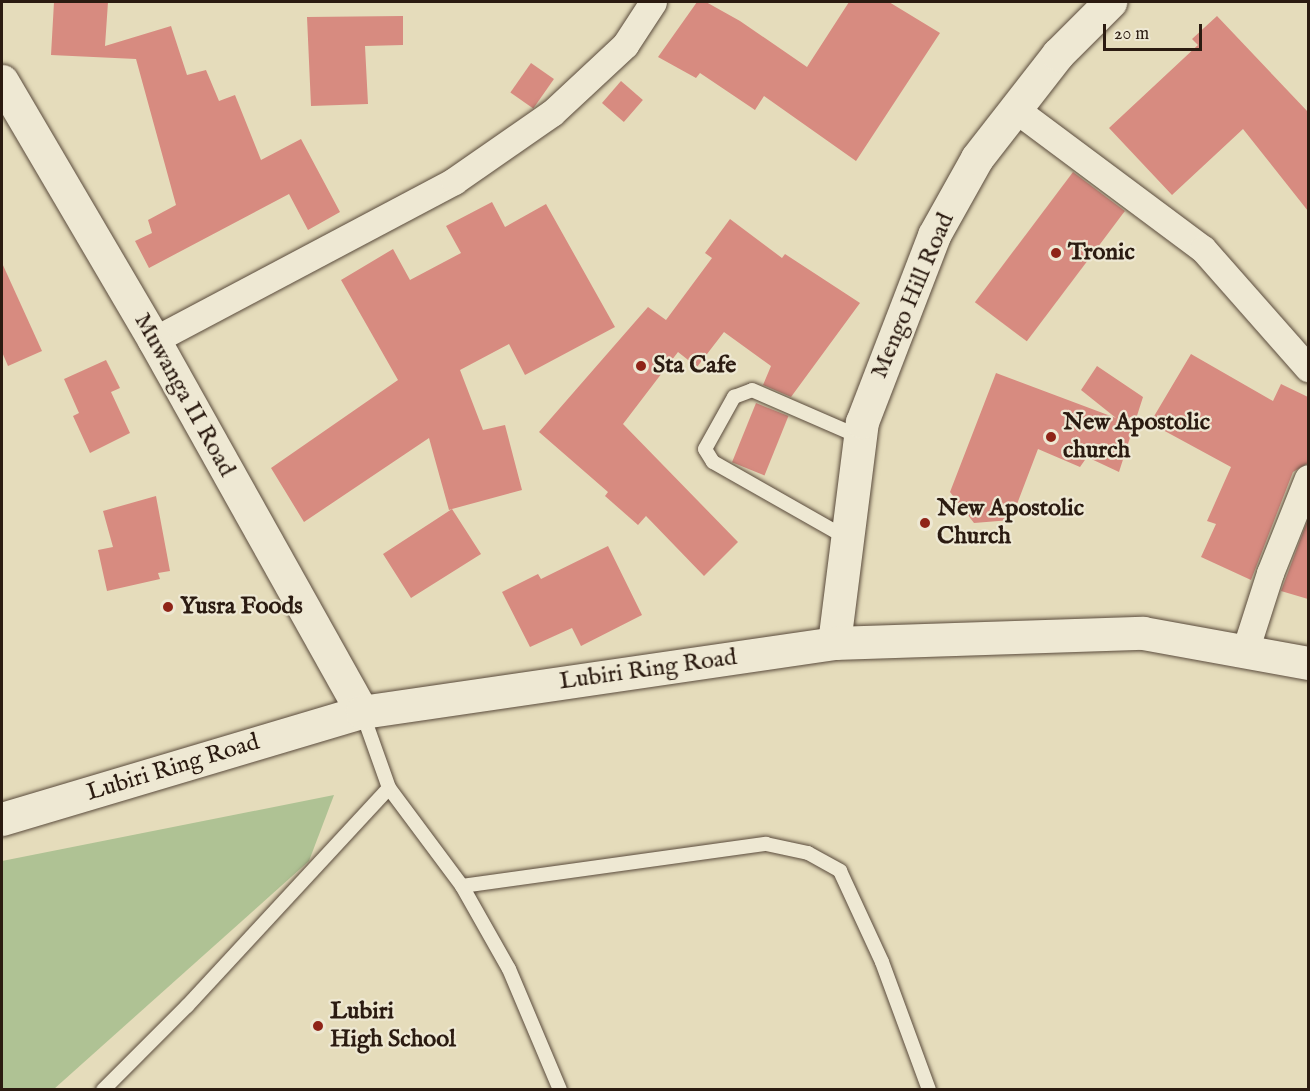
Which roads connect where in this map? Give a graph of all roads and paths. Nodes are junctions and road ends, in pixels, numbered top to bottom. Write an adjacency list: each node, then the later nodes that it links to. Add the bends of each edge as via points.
1 (653, 2): 5 (street, via 626,45 552,113 454,181)
2 (1110, 2): 4 (main road, Mengo Hill Road, via 1058,54)
3 (2, 81): 5 (main road, Muwanga II Road)
4 (1015, 109): 6 (street, via 1203,249); 7 (main road, Mengo Hill Road, via 977,158 934,235)
5 (154, 340): 13 (main road, Muwanga II Road)
6 (1308, 368)
7 (858, 436): 9 (main road, Mengo Hill Road); 9 (lane, via 752,390 734,397 705,449 713,462)
8 (1308, 478): 11 (street, via 1270,573)
9 (845, 537): 10 (main road, Mengo Hill Road)
10 (834, 643): 11 (main road, Lubiri Ring Road, via 1143,633); 13 (main road, Lubiri Ring Road)
11 (1245, 651): 12 (main road, Lubiri Ring Road)
12 (1308, 663)
13 (362, 712): 14 (lane); 15 (main road, Lubiri Ring Road)
14 (389, 788): 16 (lane); 17 (lane, via 187,1006)
15 (2, 819)
16 (462, 886): 18 (lane, via 509,969); 19 (lane, via 766,844 808,853 840,871 882,962)
17 (103, 1089)
18 (560, 1089)
19 (929, 1089)

